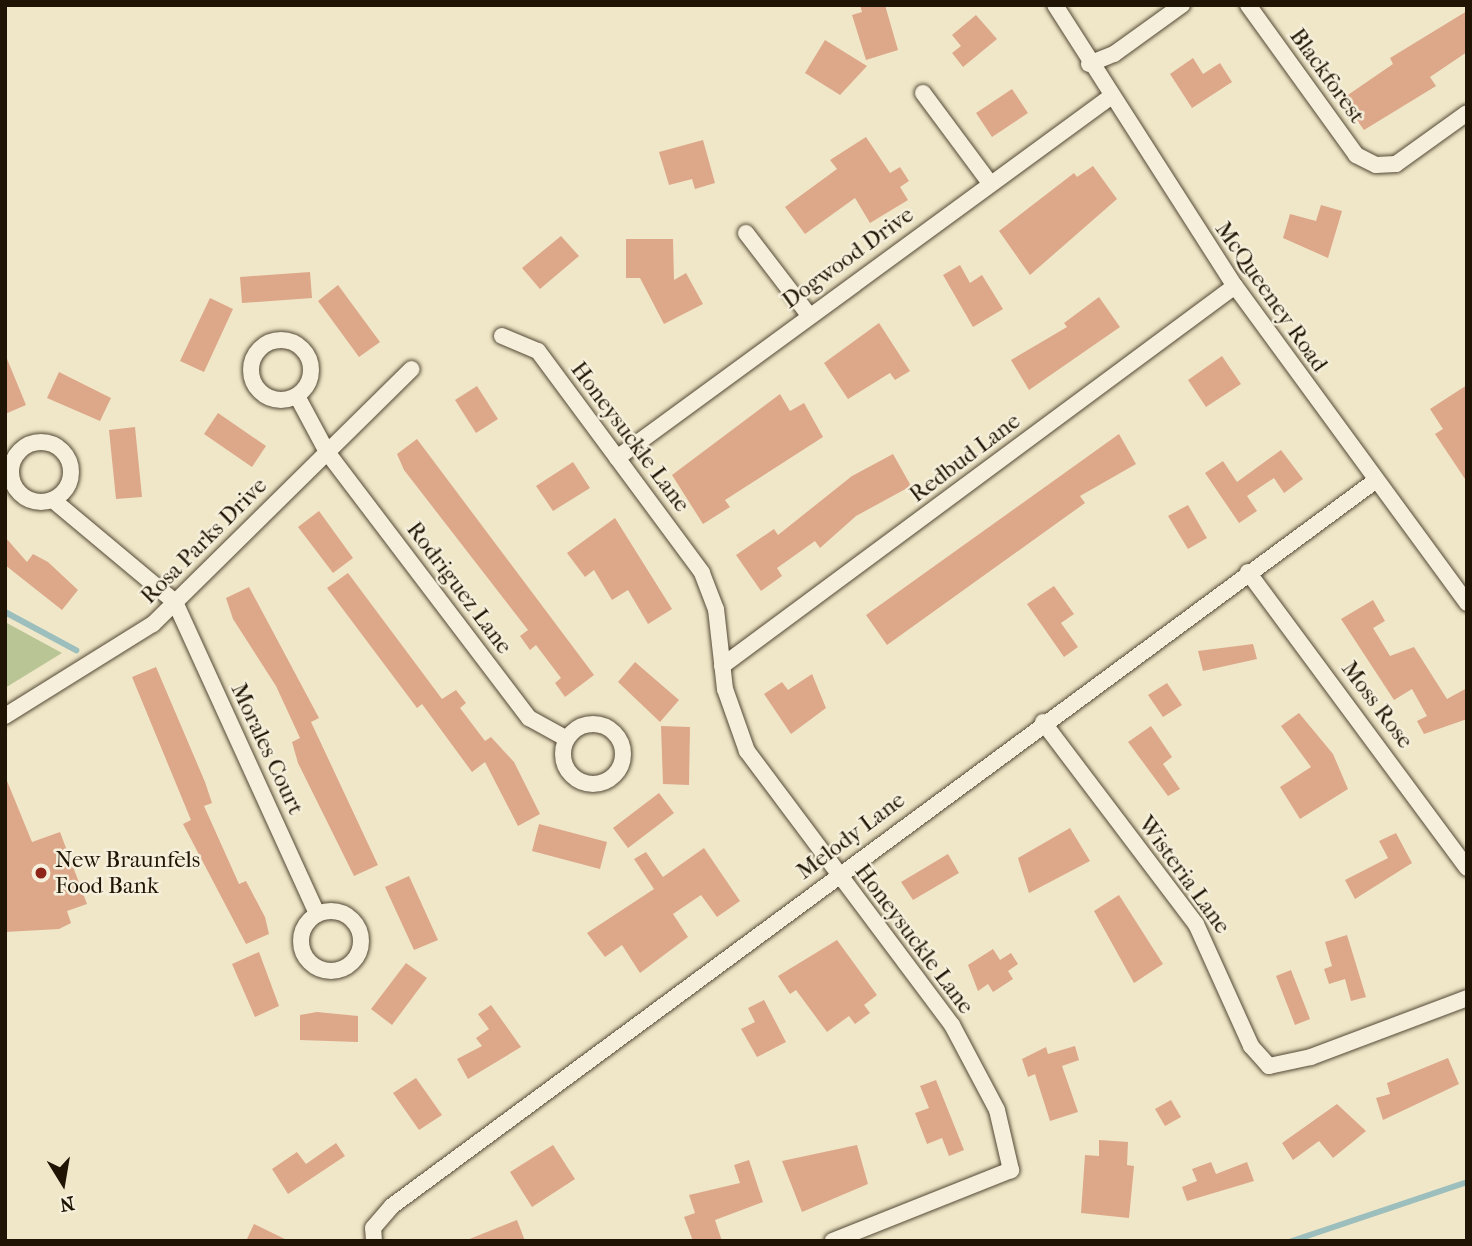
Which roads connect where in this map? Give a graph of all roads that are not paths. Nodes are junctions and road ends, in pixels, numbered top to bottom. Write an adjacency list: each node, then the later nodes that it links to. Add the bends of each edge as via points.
1 (1055, 5): 4 (street, McQueeney Road)
2 (1182, 5): 4 (street, via 1114,54)
3 (1248, 5): 7 (street, Blackforest, via 1356,155 1376,165 1396,164)
4 (1089, 64): 6 (street, McQueeney Road)
5 (923, 93): 8 (street)
6 (1109, 98): 8 (street, Dogwood Drive); 10 (street, McQueeney Road)
7 (1467, 113)
8 (989, 182): 11 (street, Dogwood Drive)
9 (746, 233): 11 (street)
10 (1234, 286): 17 (street, McQueeney Road); 22 (street, Redbud Lane)
11 (809, 315): 16 (street, Dogwood Drive)
12 (502, 336): 16 (street, Honeysuckle Lane, via 538,351)
13 (412, 369): 15 (street, Rosa Parks Drive)
14 (298, 396): 15 (street, Rodriguez Lane)
15 (327, 452): 20 (street, Rosa Parks Drive); 25 (street, Rodriguez Lane, via 530,718)
16 (617, 458): 22 (street, Honeysuckle Lane, via 707,583)
17 (1375, 481): 19 (street, Melody Lane); 21 (street, McQueeney Road)
18 (53, 500): 20 (street)
19 (1248, 572): 24 (street, Melody Lane); 26 (street, Moss Rose)
20 (175, 602): 23 (street, Rosa Parks Drive, via 145,631); 28 (street, Morales Court)
21 (1467, 603)
22 (722, 666): 27 (street, Honeysuckle Lane, via 747,751)
23 (5, 716)
24 (1043, 722): 27 (street, Melody Lane); 29 (street, Wisteria Lane, via 1196,924 1251,1046 1269,1066 1311,1057)
25 (567, 739)
26 (1467, 868)
27 (837, 875): 30 (street, Melody Lane, via 392,1206 373,1227); 31 (street, Honeysuckle Lane, via 967,1049 997,1110 1011,1168)
28 (317, 914)
29 (1467, 998)
30 (374, 1241)
31 (833, 1241)

